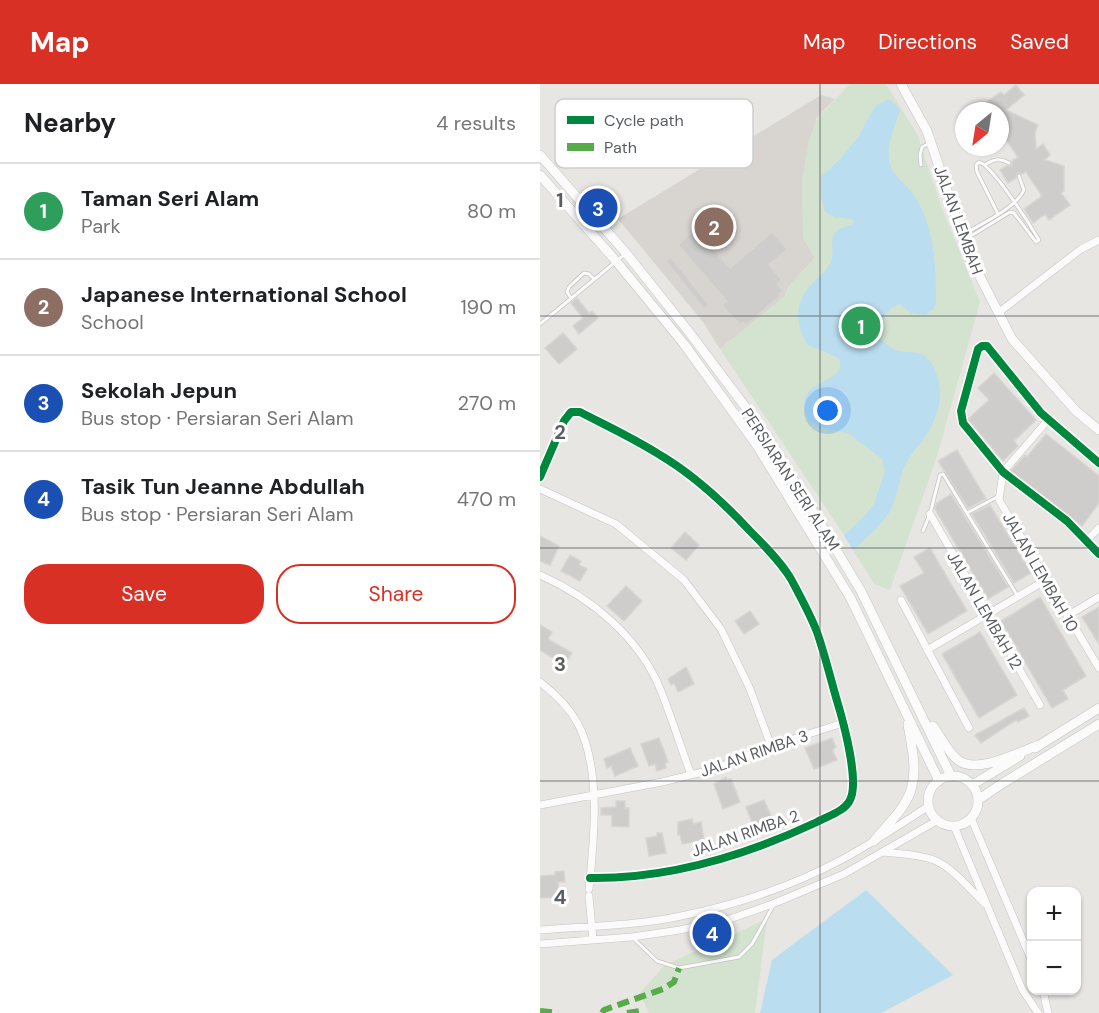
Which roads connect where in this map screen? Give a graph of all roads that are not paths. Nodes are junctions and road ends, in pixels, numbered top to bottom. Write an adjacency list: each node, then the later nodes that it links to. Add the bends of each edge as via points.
1 (901, 84): 2 (street, JALAN LEMBAH)
2 (932, 142): 6 (lane, via 922,147); 11 (street, JALAN LEMBAH)
3 (540, 155): 13 (street, PERSIARAN SERI ALAM)
4 (986, 164): 5 (lane, via 995,159); 9 (lane); 10 (lane, via 976,165)
5 (1009, 164)
6 (921, 165)
7 (540, 175): 14 (street, PERSIARAN SERI ALAM)
8 (1019, 176): 9 (lane, via 1024,190)
9 (1014, 203): 10 (lane); 11 (lane, via 1038,242 1010,212)
10 (998, 214): 11 (lane)
11 (963, 238): 17 (street, JALAN LEMBAH)
12 (1099, 240): 17 (street, via 1081,249)
13 (626, 253): 14 (lane); 44 (street, PERSIARAN SERI ALAM, via 768,437 861,591)
14 (616, 261): 15 (lane); 45 (street, PERSIARAN SERI ALAM, via 684,344 756,444 850,597)
15 (594, 279): 16 (lane); 16 (lane, via 584,273 569,287)
16 (571, 298): 18 (lane)
17 (998, 313): 20 (street, JALAN LEMBAH, via 1012,339 1076,411)
18 (540, 324)
19 (1048, 420): 21 (street); 22 (street); 22 (street, via 987,346 978,349 961,417)
20 (1099, 430)
21 (1099, 463)
22 (1003, 472): 25 (street, JALAN LEMBAH 10); 30 (street)
23 (540, 477): 46 (street, via 564,421 571,412 580,412 660,454 697,480 760,541 790,577 817,631)
24 (540, 489): 50 (street, via 616,524 684,580 721,629 750,688)
25 (999, 496): 26 (lane); 33 (street, JALAN LEMBAH 10)
26 (967, 513): 27 (lane, via 943,474); 34 (lane)
27 (930, 514): 29 (lane); 37 (street, JALAN LEMBAH 12)
28 (1099, 528): 30 (street)
29 (923, 531)
30 (1087, 540): 31 (street)
31 (1099, 554)
32 (540, 575): 51 (street, via 596,608 619,627 643,658 660,690)
33 (1046, 580): 34 (street); 38 (street, JALAN LEMBAH 10)
34 (1018, 596): 37 (street)
35 (1099, 597): 38 (street)
36 (901, 600): 39 (street)
37 (988, 614): 39 (street); 42 (street, JALAN LEMBAH 12)
38 (1066, 616): 40 (street, JALAN LEMBAH 10)
39 (927, 650): 48 (street)
40 (1099, 668)
41 (540, 682): 55 (street, via 577,722 589,763)
42 (1040, 705)
43 (1099, 708): 49 (street)
44 (921, 709): 49 (street, via 958,760 970,766 985,765); 52 (street, PERSIARAN SERI ALAM)
45 (907, 716): 53 (street, PERSIARAN SERI ALAM); 62 (street, via 914,767 912,788)
46 (843, 723): 50 (street, JALAN RIMBA 3); 64 (street, JALAN RIMBA 2, via 853,784 846,806 780,838 718,860 627,878)
47 (1099, 723): 56 (street)
48 (969, 728)
49 (1040, 745): 54 (street)
50 (771, 746): 51 (street, JALAN RIMBA 3)
51 (691, 775): 55 (street, JALAN RIMBA 3)
52 (951, 776): 53 (street); 54 (street)
53 (939, 781): 58 (street, via 929,792)
54 (972, 785): 56 (street)
55 (592, 794): 57 (street, JALAN RIMBA 3); 64 (street)
56 (978, 800): 59 (street)
57 (540, 805)
58 (929, 806): 60 (street); 62 (street)
59 (971, 818): 61 (street); 72 (street)
60 (938, 820): 61 (street); 63 (street)
61 (954, 826): 66 (street)
62 (874, 841): 67 (street, via 785,885 724,906 648,921)
63 (882, 852): 65 (street, via 844,874); 66 (street, via 936,861)
64 (590, 878): 67 (street)
65 (775, 903): 69 (street, via 723,921); 69 (lane, via 752,944 739,957 679,968 657,960)
66 (986, 904): 74 (street, via 1022,988)
67 (593, 926): 68 (street); 70 (street)
68 (540, 930)
69 (632, 937): 70 (street)
70 (593, 940): 71 (street)
71 (540, 944)
72 (1027, 947)
73 (1044, 995): 75 (street)
74 (1038, 1013)
75 (1048, 1013)

